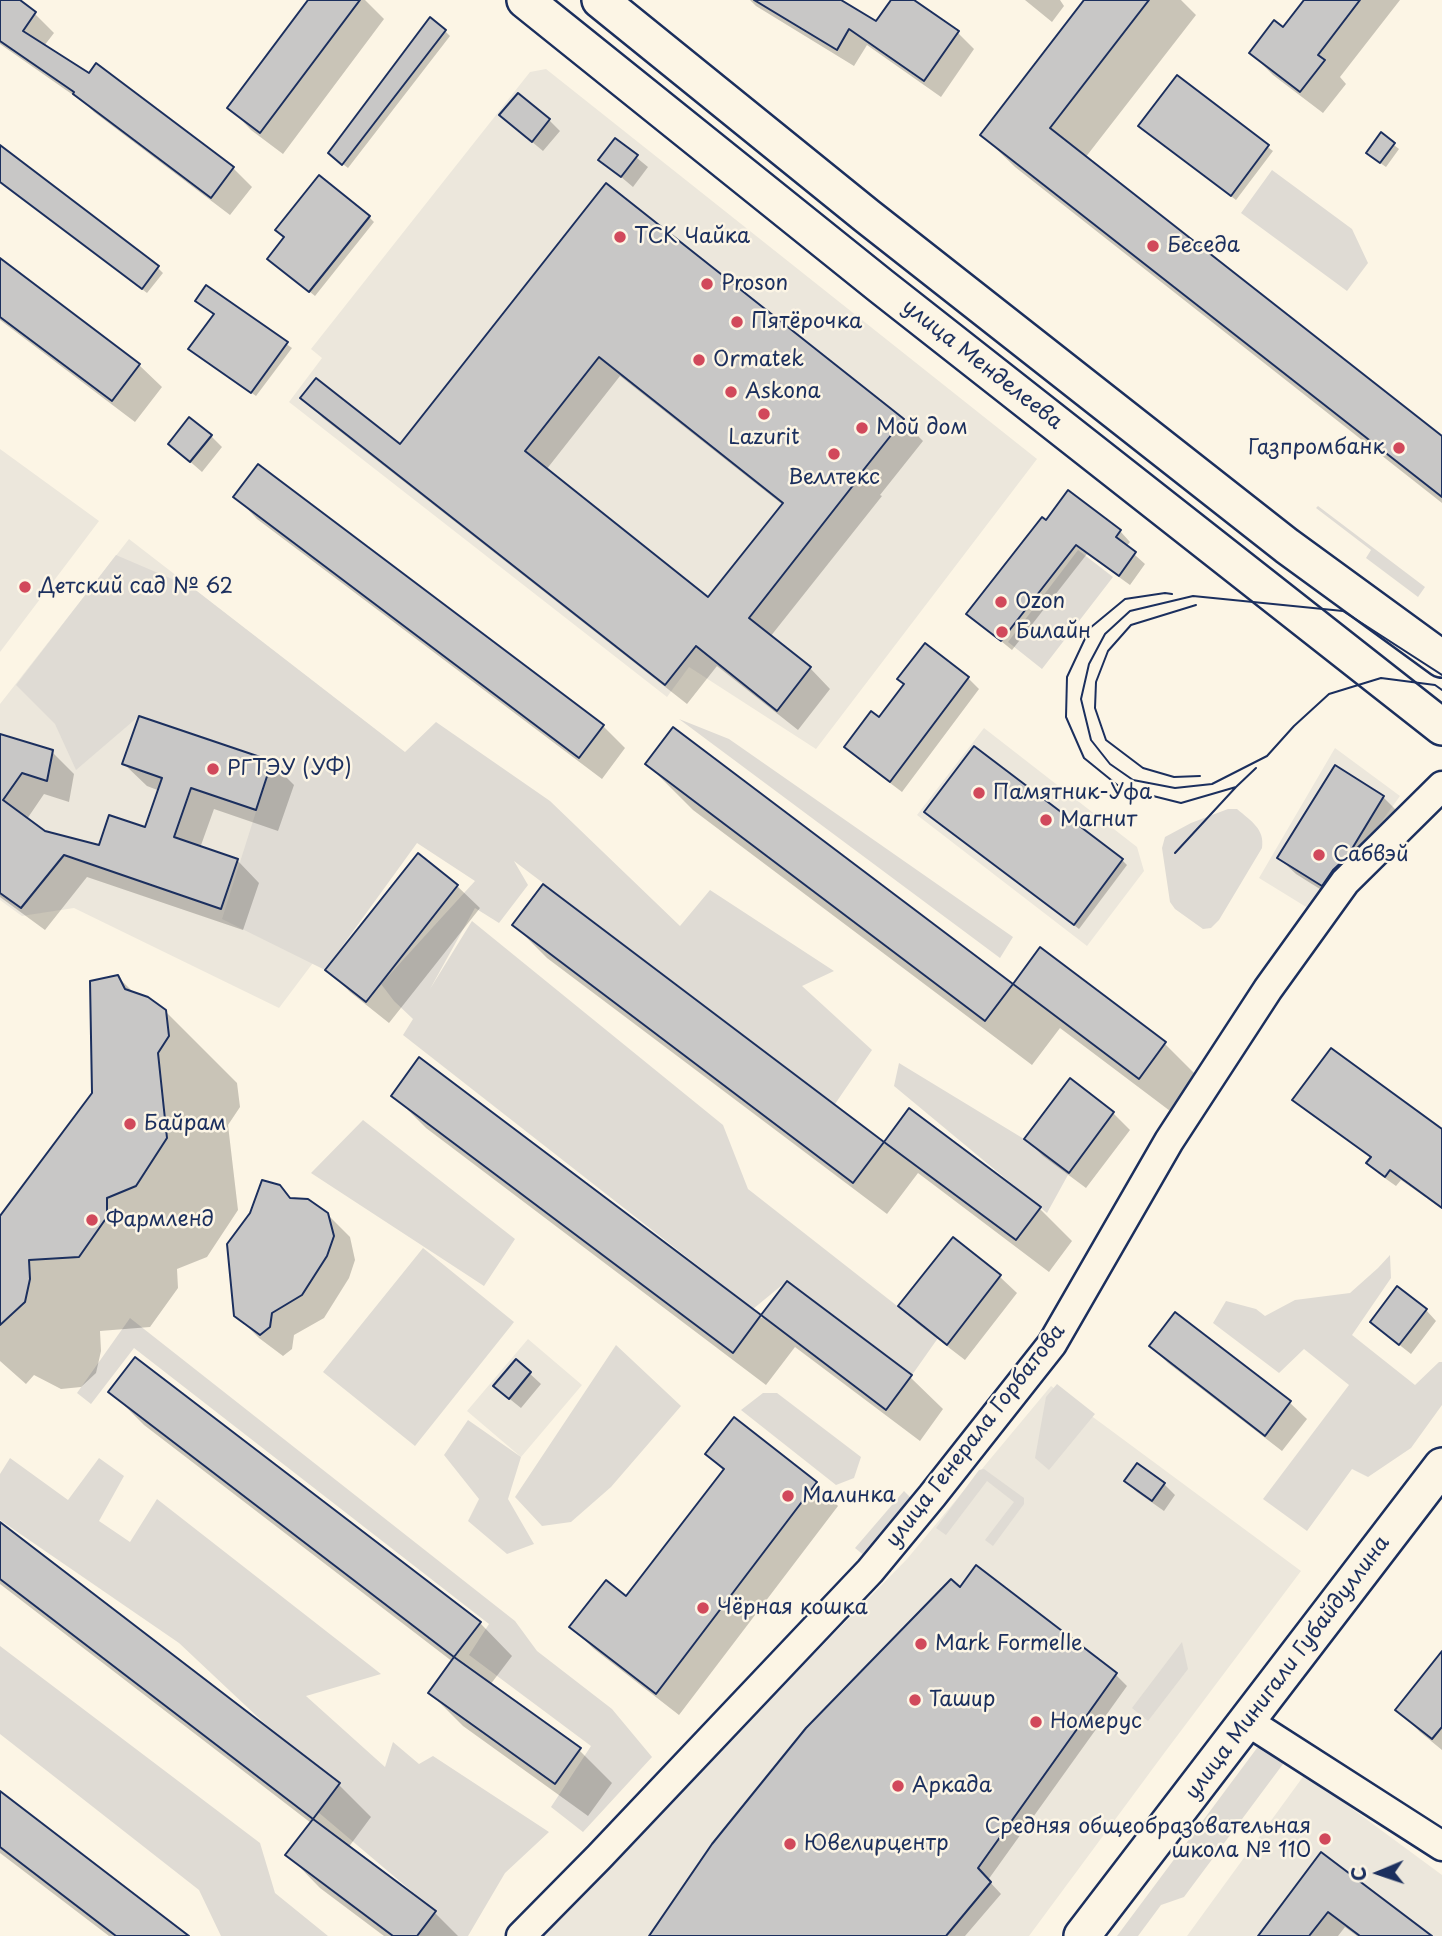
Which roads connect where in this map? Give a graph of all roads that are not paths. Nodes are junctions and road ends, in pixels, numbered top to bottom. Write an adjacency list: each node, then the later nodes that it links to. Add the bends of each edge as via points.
1 (525, 0): 4 (main road, улица Менделеева)
2 (600, 0): 3 (main road, via 1266,529)
3 (1442, 659)
4 (1442, 727)
5 (1442, 786): 9 (street, улица Генерала Горбатова, via 1345,882 1268,989 1169,1141 1052,1344 932,1496 870,1571)
6 (1442, 1466): 7 (main road, улица Минигали Губайдуллина)
7 (1247, 1721): 8 (street); 10 (main road, улица Минигали Губайдуллина)
8 (1442, 1846)
9 (521, 1936)
10 (1082, 1936)

